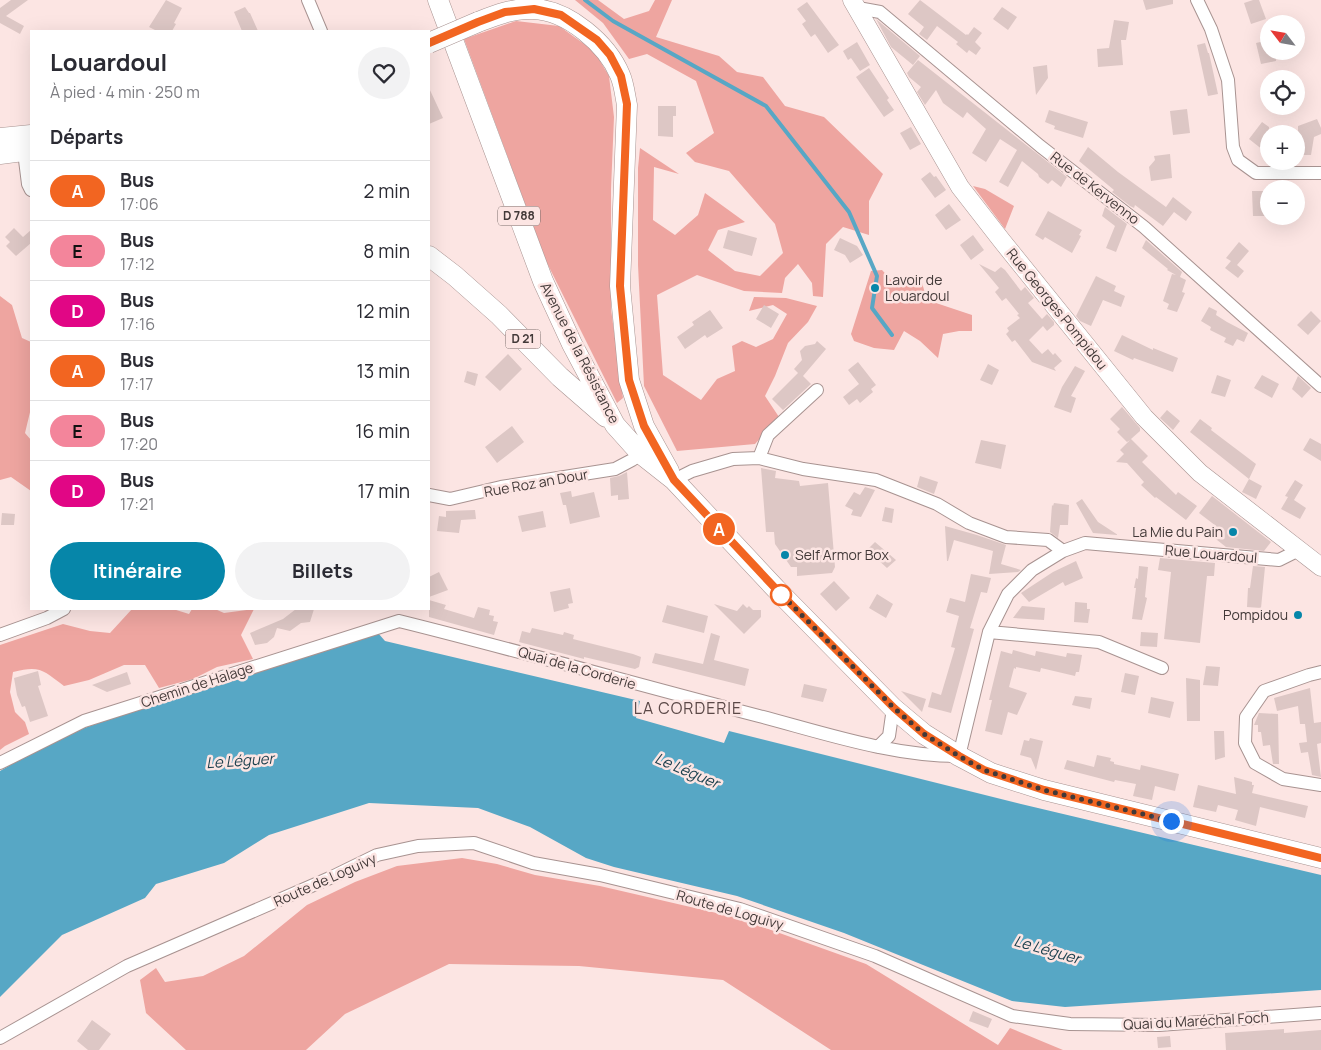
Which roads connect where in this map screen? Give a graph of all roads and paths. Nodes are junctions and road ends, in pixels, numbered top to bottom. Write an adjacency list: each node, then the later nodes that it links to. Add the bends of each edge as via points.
1 (308, 0): 5 (street)
2 (438, 0): 15 (main road, Avenue de la Résistance / D 788, via 543,281)
3 (1196, 0): 10 (street, via 1211,29 1228,80 1233,147 1238,160 1256,173)
4 (855, 4): 13 (street, Rue de Kervenno, via 880,12 1040,146 1144,227); 20 (main road, Rue Georges Pompidou, via 960,187 1138,410 1200,473)
5 (321, 30)
6 (430, 43): 18 (main road, bridge, via 505,12 534,9 561,15 597,40 610,55 621,76 627,104 620,286 629,380 644,426)
7 (0, 138): 8 (main road)
8 (27, 143): 9 (main road); 11 (street)
9 (0, 154)
10 (1321, 174)
11 (30, 188)
12 (430, 257): 15 (main road, D 21, via 499,315 560,377)
13 (1321, 386)
14 (817, 390): 17 (street, via 768,435)
15 (615, 425): 16 (main road, Avenue de la Résistance / D 788)
16 (641, 454): 18 (main road, Avenue de la Résistance / D 788); 19 (street, Rue Roz an Dour, via 615,469 450,499)
17 (759, 458): 18 (street, via 733,459); 21 (street, via 803,469 876,480 937,504 1006,537 1048,540)
18 (674, 480): 29 (main road, Avenue de la Résistance / D 788)
19 (430, 495)
20 (1299, 550): 21 (street, Rue Louardoul, via 1279,560 1085,544); 22 (main road, Rue Georges Pompidou)
21 (1063, 551): 25 (street, Rue Louardoul, via 1032,570 1008,594)
22 (1321, 567)
23 (62, 610): 26 (street)
24 (399, 615): 30 (street, Quai de la Corderie, via 651,689); 32 (street, Chemin de Halage, via 84,721)
25 (989, 632): 27 (street, via 1099,642); 31 (street, Rue Louardoul)
26 (0, 635)
27 (1162, 668)
28 (1321, 672): 33 (street, via 1264,691 1246,717 1245,743 1255,763 1283,779)
29 (894, 708): 30 (street, via 889,736); 31 (main road, Avenue de la Résistance / D 788, via 924,734)
30 (878, 747): 31 (street, Quai de la Corderie, via 930,756)
31 (959, 756): 34 (main road, Avenue de la Résistance / D 788, via 984,770 1044,790)
32 (0, 763)
33 (1321, 785)
34 (1321, 858)
35 (875, 956): 36 (street, Quai du Maréchal Foch, via 1012,1016 1070,1024 1159,1025); 37 (street, Route de Loguivy, via 740,909 600,875 533,864 474,843 418,846 377,855 332,878 127,966)
36 (1321, 1014)
37 (0, 1038)

